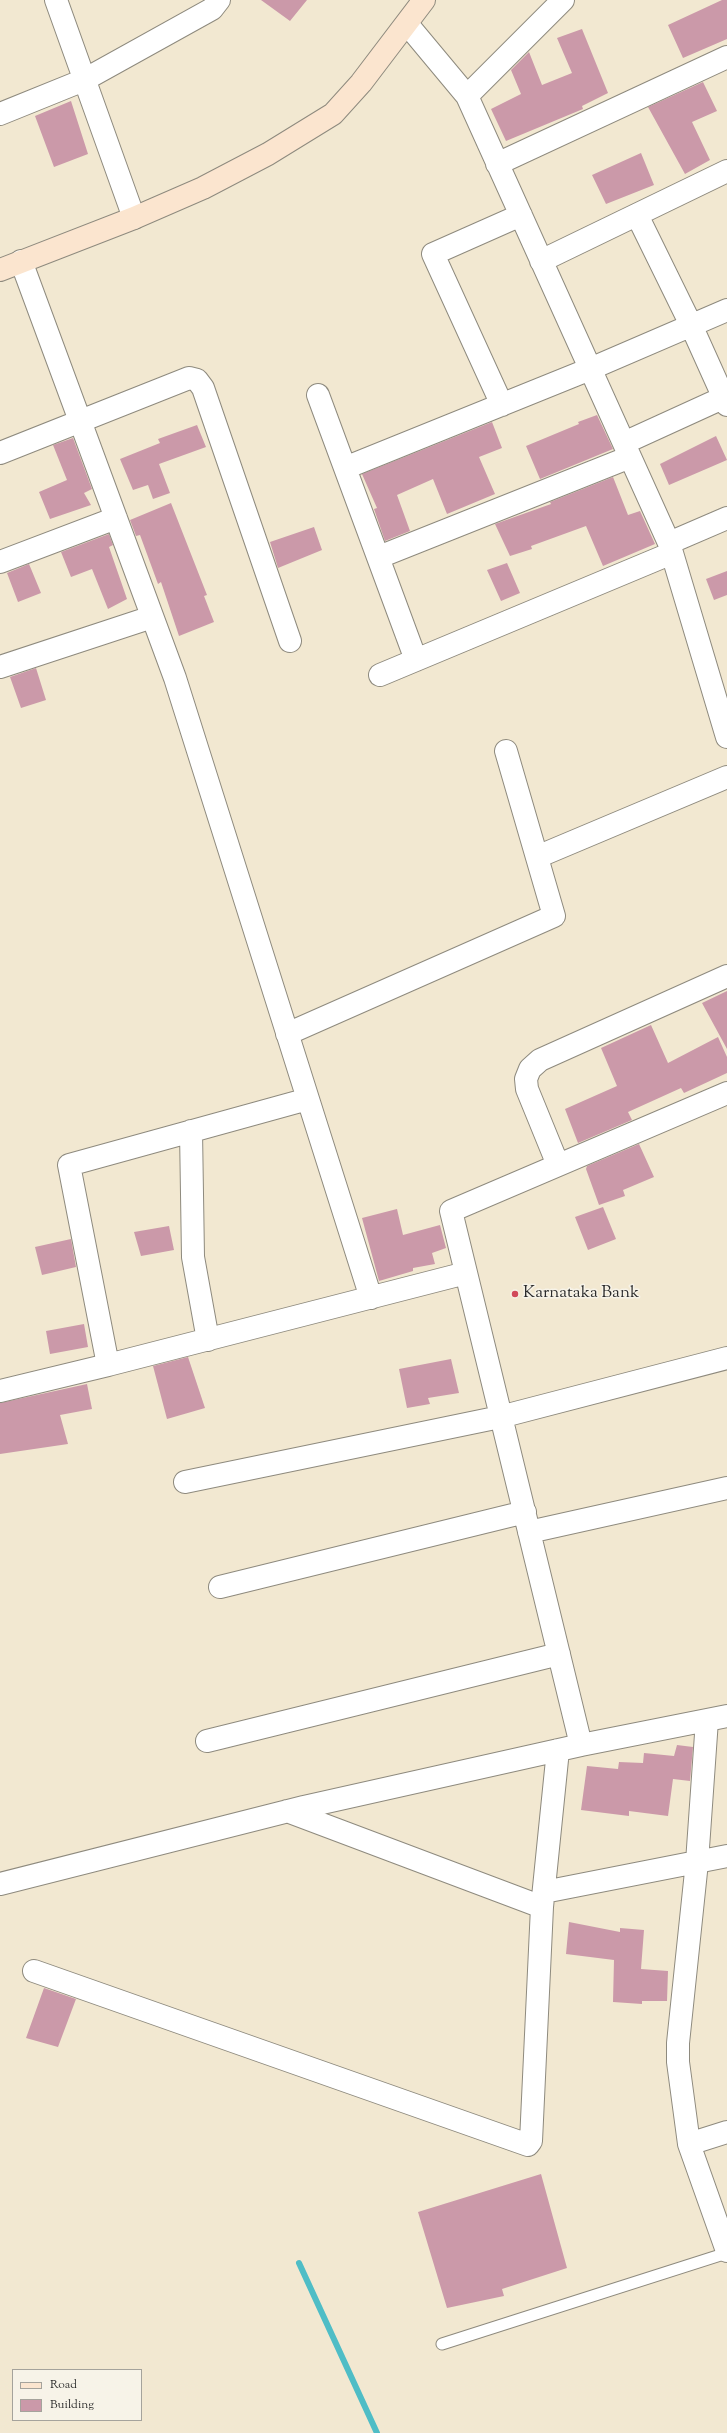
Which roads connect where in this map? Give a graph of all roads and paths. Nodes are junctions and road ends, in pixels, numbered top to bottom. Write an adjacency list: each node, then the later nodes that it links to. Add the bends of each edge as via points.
1 (56, 0): 7 (street)
2 (219, 0): 7 (street, via 212,9)
3 (424, 0): 5 (street)
4 (563, 0): 8 (street)
5 (407, 24): 8 (street); 14 (street, via 333,114 268,154 203,188)
6 (727, 57): 10 (street)
7 (84, 80): 9 (street); 14 (street)
8 (467, 96): 10 (street)
9 (0, 114)
10 (497, 164): 13 (street)
11 (727, 171): 12 (street)
12 (637, 215): 16 (street); 19 (street)
13 (521, 216): 16 (street); 23 (street, via 433,254)
14 (134, 218): 15 (street)
15 (21, 261): 17 (street); 24 (street)
16 (542, 261): 20 (street)
17 (0, 270)
18 (727, 310): 19 (street)
19 (691, 325): 20 (street); 22 (street)
20 (590, 369): 23 (street); 25 (street)
21 (318, 395): 27 (street)
22 (726, 400): 25 (street)
23 (502, 405): 27 (street)
24 (80, 420): 26 (street); 28 (street); 34 (street, via 189,378 197,380 203,388)
25 (627, 450): 30 (street); 31 (street)
26 (0, 453)
27 (345, 468): 31 (street)
28 (116, 518): 32 (street); 33 (street)
29 (727, 518): 30 (street)
30 (671, 548): 35 (street); 38 (street)
31 (379, 557): 35 (street)
32 (0, 562)
33 (152, 617): 36 (street); 43 (street, via 175,678)
34 (290, 641)
35 (416, 660): 37 (street)
36 (0, 667)
37 (380, 675)
38 (727, 737)
39 (506, 751): 41 (street)
40 (727, 777): 41 (street)
41 (537, 857): 43 (street, via 554,916)
42 (727, 976): 47 (street, via 540,1060 530,1069 526,1079 527,1089)
43 (287, 1034): 45 (street)
44 (727, 1093): 47 (street)
45 (308, 1099): 46 (street); 49 (street)
46 (191, 1131): 50 (street, via 193,1257); 52 (street, via 69,1165)
47 (558, 1166): 48 (street, via 451,1211)
48 (466, 1273): 49 (street); 54 (street)
49 (371, 1298): 50 (street)
50 (208, 1340): 52 (street)
51 (727, 1358): 54 (street)
52 (108, 1365): 53 (street)
53 (0, 1391)
54 (500, 1417): 55 (street); 57 (street)
55 (185, 1482)
56 (727, 1488): 57 (street)
57 (527, 1522): 58 (street); 59 (street)
58 (220, 1586)
59 (559, 1654): 61 (street); 62 (street)
60 (717, 1718): 62 (street); 66 (street)
61 (207, 1741)
62 (582, 1745): 63 (street)
63 (558, 1750): 64 (street); 68 (street)
64 (287, 1811): 67 (street); 68 (street)
65 (727, 1856): 66 (street)
66 (697, 1862): 68 (street); 71 (street, via 678,2043)
67 (0, 1884)
68 (543, 1899): 69 (street, via 531,2141 528,2145)
69 (34, 1971)
70 (727, 2132): 71 (street)
71 (689, 2144): 72 (street)
72 (727, 2252): 73 (lane)
73 (442, 2344)

